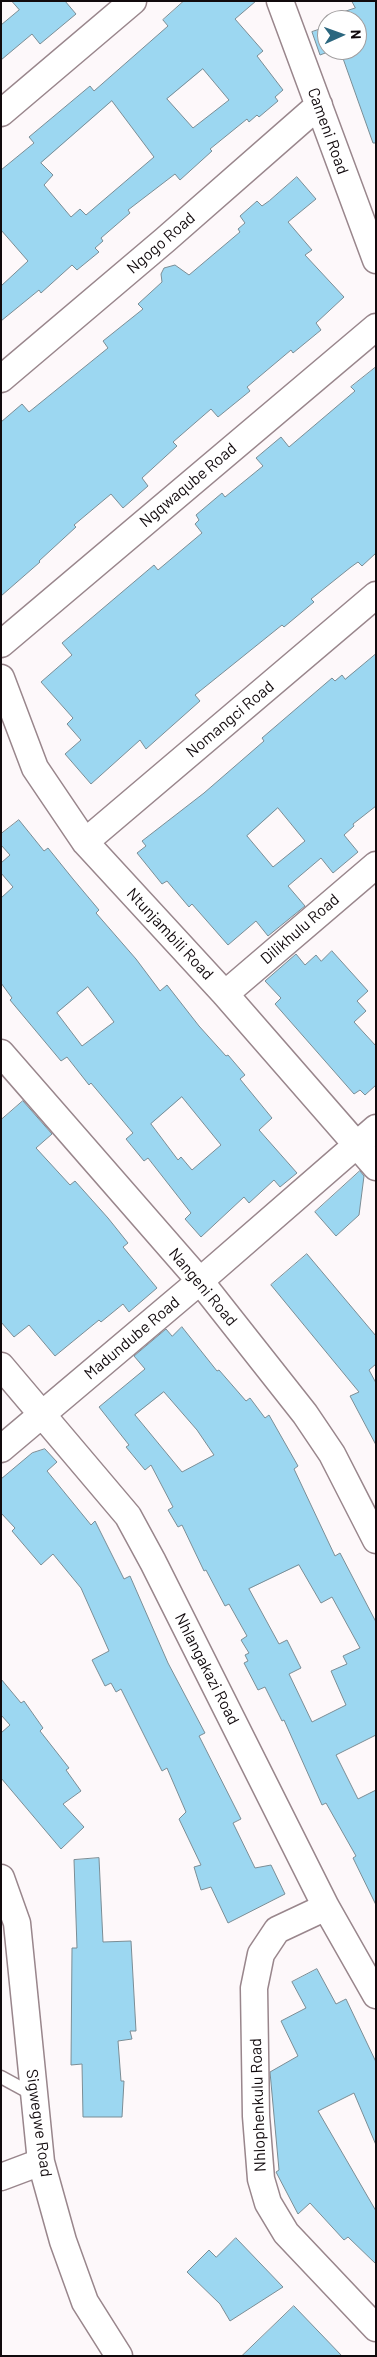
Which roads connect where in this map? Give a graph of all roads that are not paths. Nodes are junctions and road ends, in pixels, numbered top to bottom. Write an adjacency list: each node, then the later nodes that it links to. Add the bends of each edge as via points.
1 (134, 1): 4 (street)
2 (280, 1): 3 (street, Cameni Road)
3 (318, 105): 5 (street, Cameni Road); 7 (street, Ngogo Road)
4 (1, 113)
5 (376, 260)
6 (376, 327): 9 (street, Ngqwaqube Road)
7 (1, 379)
8 (376, 595): 11 (street, Nomangci Road)
9 (1, 644)
10 (1, 678): 11 (street, Ntunjambili Road, via 35,768)
11 (85, 842): 13 (street, Ntunjambili Road)
12 (376, 865): 13 (street, Dilikhulu Road)
13 (225, 994): 15 (street, Ntunjambili Road)
14 (1, 1053): 17 (street, Nangeni Road)
15 (367, 1136): 16 (street, Ntunjambili Road); 17 (street, Madundube Road)
16 (376, 1166)
17 (200, 1281): 19 (street, Madundube Road); 21 (street, Nangeni Road, via 305,1414 332,1454)
18 (1, 1366): 19 (street, Nhlangakazi Road)
19 (41, 1413): 20 (street, Madundube Road); 23 (street, Nhlangakazi Road, via 128,1516)
20 (1, 1449)
21 (376, 1540)
22 (1, 1878): 26 (street, Sigwegwe Road, via 17,1923)
23 (326, 1907): 24 (street, Nhlangakazi Road); 29 (street, Nhlophenkulu Road, via 277,1930 261,1954 254,1988 256,2116 261,2179 268,2203 286,2233)
24 (376, 1996)
25 (3, 2081): 26 (lane)
26 (34, 2095): 27 (street, Sigwegwe Road)
27 (41, 2162): 28 (street); 30 (street, Sigwegwe Road, via 63,2242 85,2302)
28 (1, 2177)
29 (376, 2328)
30 (119, 2356)

